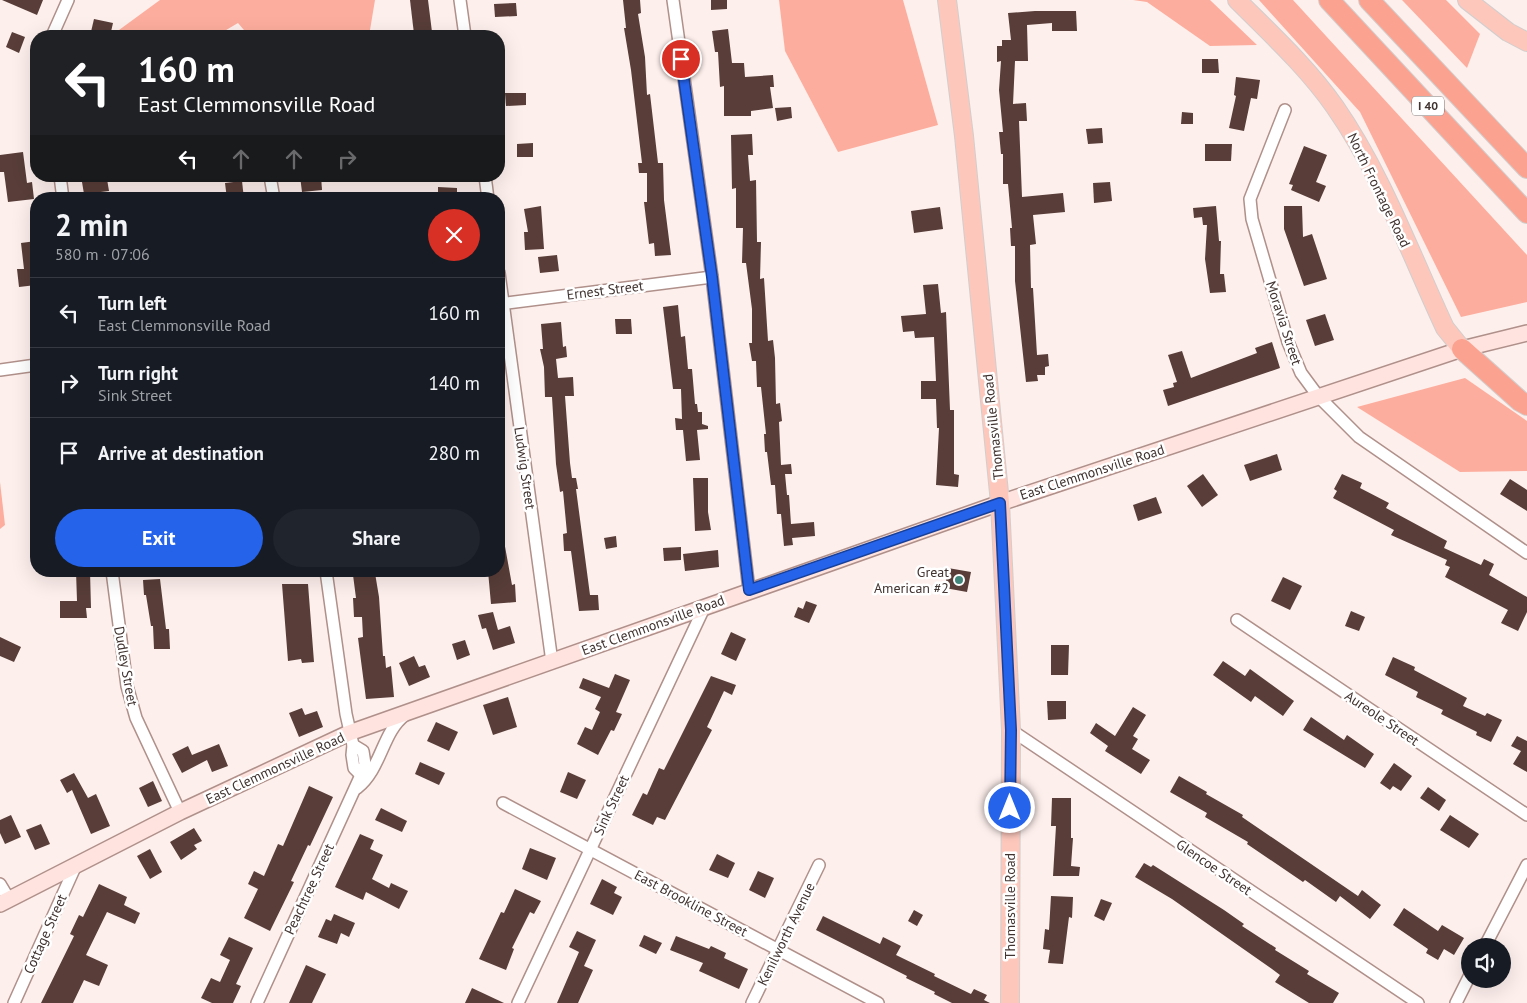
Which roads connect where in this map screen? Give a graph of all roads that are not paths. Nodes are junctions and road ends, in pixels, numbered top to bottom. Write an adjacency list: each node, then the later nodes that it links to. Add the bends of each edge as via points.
1 (68, 0): 9 (street)
2 (460, 0): 10 (street)
3 (673, 0): 15 (street)
4 (1237, 0): 19 (main road, North Frontage Road, via 1310,74 1335,107 1370,166 1445,328)
5 (1329, 0): 14 (highway, I 40)
6 (1370, 0): 13 (highway, I 40)
7 (1466, 0): 11 (main road, via 1508,32)
8 (946, 1): 24 (main road, Thomasville Road, via 958,77)
9 (55, 30)
10 (464, 30)
11 (1527, 42)
12 (1285, 110): 22 (street, Moravia Street, via 1250,199 1252,219 1288,342 1301,373)
13 (1527, 168)
14 (1527, 213)
15 (712, 277): 16 (street, Ernest Street); 28 (street)
16 (505, 303)
17 (505, 331): 31 (street, Ludwig Street)
18 (1527, 333): 19 (main road, East Clemmonsville Road)
19 (1462, 349): 22 (main road, East Clemmonsville Road); 23 (highway)
20 (30, 366): 21 (street)
21 (0, 370)
22 (1318, 396): 24 (main road, East Clemmonsville Road); 25 (street, Moravia Street, via 1359,437)
23 (1527, 405)
24 (1000, 503): 28 (main road, East Clemmonsville Road); 33 (main road, Thomasville Road)
25 (1527, 553)
26 (113, 577): 37 (street, Dudley Street, via 128,686 136,718)
27 (327, 577): 34 (street, Peachtree Street)
28 (749, 590): 29 (main road, East Clemmonsville Road)
29 (704, 608): 31 (main road, East Clemmonsville Road); 39 (street, Sink Street)
30 (1237, 620): 38 (street, Aureole Street)
31 (552, 662): 32 (main road, East Clemmonsville Road)
32 (408, 712): 34 (main road, East Clemmonsville Road); 35 (street, via 396,724 374,770)
33 (1011, 730): 53 (main road, Thomasville Road); 54 (street, Glencoe Street)
34 (351, 739): 35 (street, Peachtree Street, via 363,751 365,764); 37 (main road, East Clemmonsville Road)
35 (354, 791): 49 (street, Peachtree Street)
36 (504, 803): 39 (street, East Brookline Street)
37 (180, 812): 40 (main road, East Clemmonsville Road)
38 (1527, 815)
39 (590, 849): 46 (street, East Brookline Street); 50 (street, Sink Street)
40 (76, 865): 44 (main road, East Clemmonsville Road); 48 (street, Cottage Street)
41 (819, 865): 46 (street, Kenilworth Avenue)
42 (1527, 865): 45 (street)
43 (0, 884): 44 (street)
44 (5, 902)
45 (1489, 938)
46 (778, 950): 51 (street, Kenilworth Avenue); 52 (street, East Brookline Street)
47 (1464, 988): 55 (street)
48 (14, 1003)
49 (257, 1003)
50 (518, 1003)
51 (752, 1003)
52 (878, 1003)
53 (1010, 1003)
54 (1418, 1003)
55 (1456, 1003)

